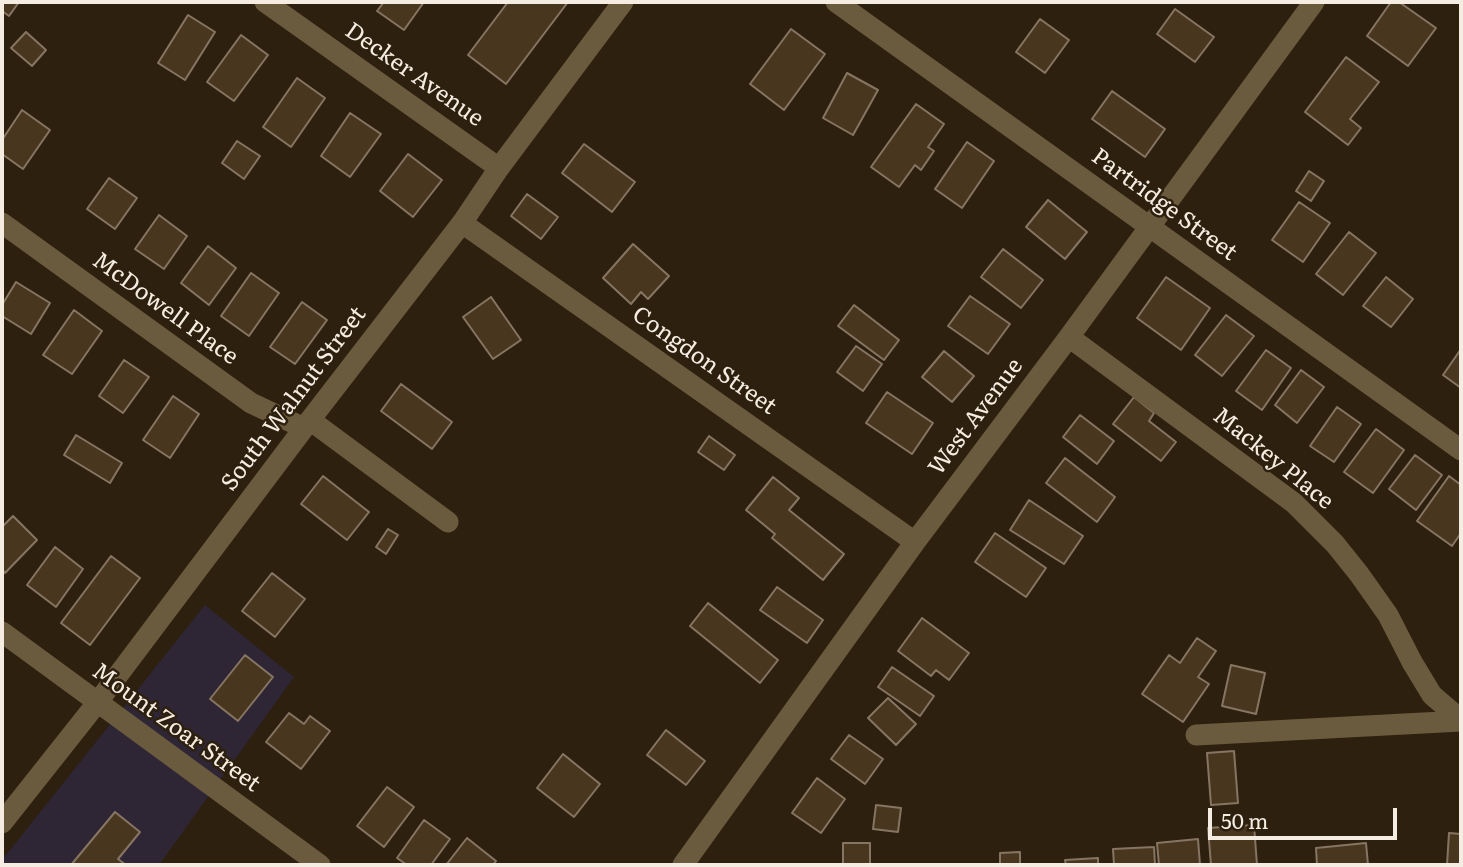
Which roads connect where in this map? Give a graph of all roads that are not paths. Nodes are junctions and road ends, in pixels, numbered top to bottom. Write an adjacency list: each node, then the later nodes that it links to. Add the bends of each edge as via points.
1 (265, 2): 5 (street, Decker Avenue)
2 (623, 2): 5 (street, South Walnut Street)
3 (836, 2): 8 (street, Partridge Street)
4 (1314, 2): 8 (street, West Avenue)
5 (499, 168): 7 (street, South Walnut Street)
6 (2, 223): 10 (street, McDowell Place, via 251,403)
7 (462, 223): 10 (street, South Walnut Street); 13 (street, Congdon Street)
8 (1149, 226): 9 (street, West Avenue); 11 (street, Partridge Street)
9 (1069, 337): 13 (street, West Avenue); 16 (street, Mackey Place, via 1294,503 1359,574 1388,615 1432,695)
10 (307, 424): 12 (street, McDowell Place); 15 (street, South Walnut Street)
11 (1461, 450)
12 (448, 522)
13 (915, 542): 20 (street, West Avenue)
14 (2, 632): 15 (street, Mount Zoar Street)
15 (97, 703): 18 (street, South Walnut Street); 19 (street, Mount Zoar Street)
16 (1461, 720): 17 (street)
17 (1196, 735)
18 (2, 823)
19 (320, 865)
20 (683, 865)

